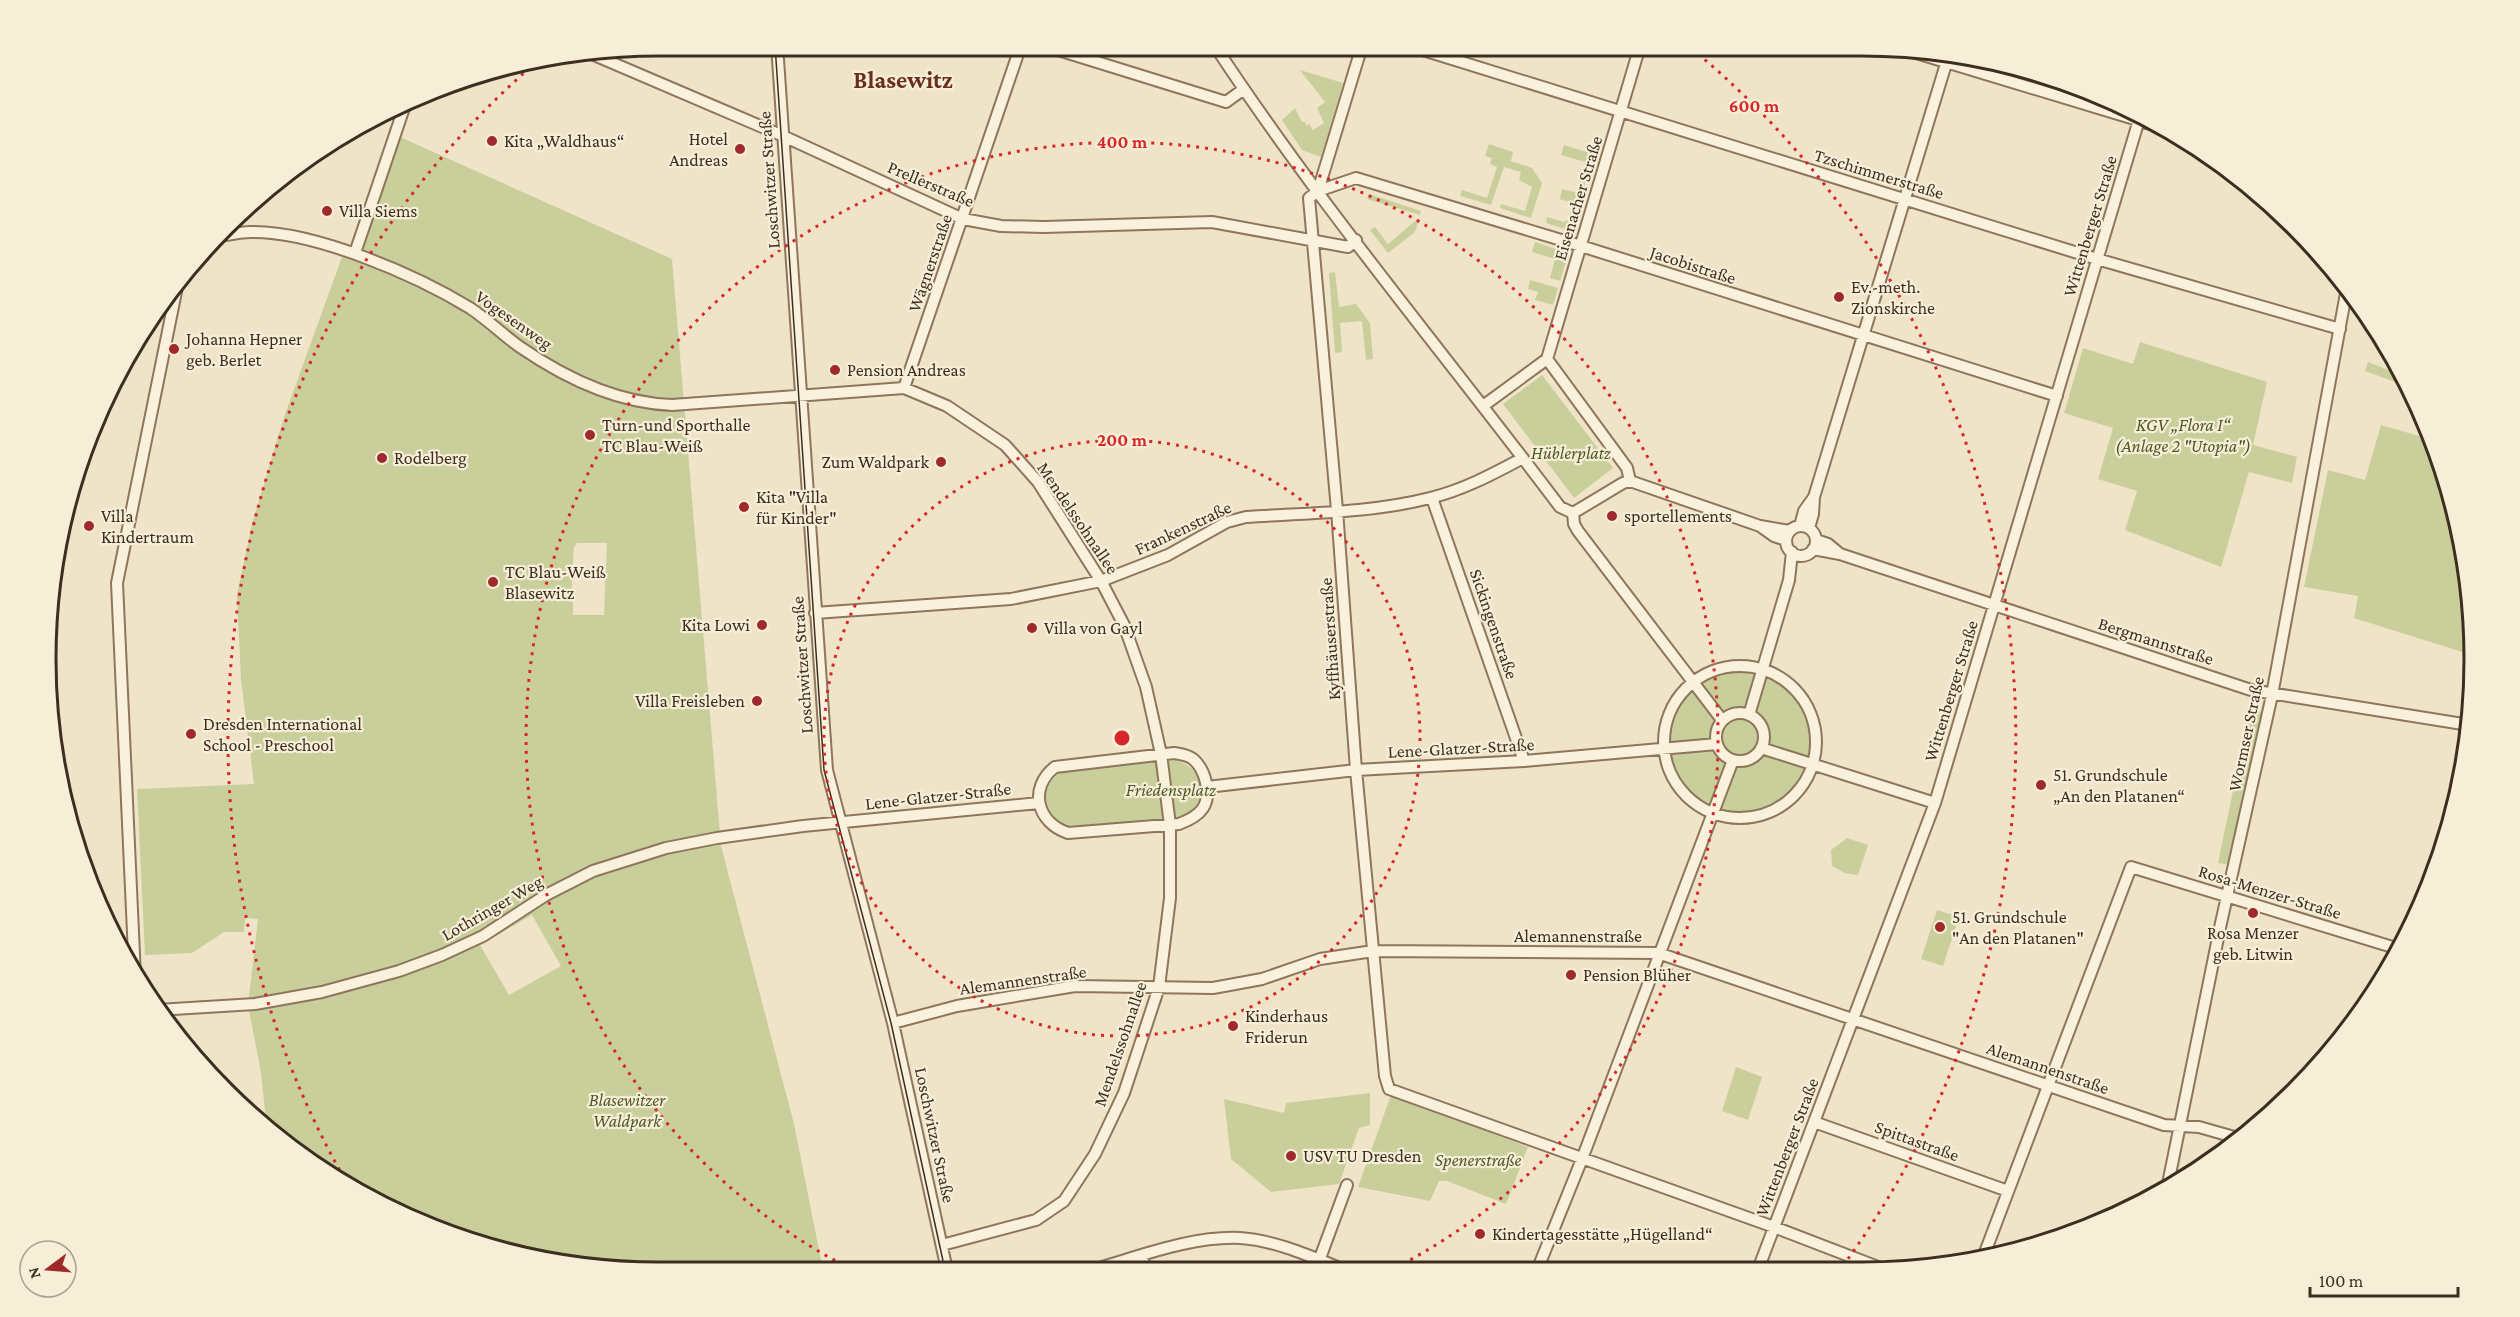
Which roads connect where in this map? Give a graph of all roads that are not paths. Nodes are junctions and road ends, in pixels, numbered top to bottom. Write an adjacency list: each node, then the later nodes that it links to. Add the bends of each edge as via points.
1 (778, 56): 16 (street, Loschwitzer Straße)
2 (1017, 56): 19 (street, Wägnerstraße)
3 (1078, 56): 11 (street, via 1226,102)
4 (1222, 56): 11 (street)
5 (1359, 56): 17 (street)
6 (1442, 56): 13 (street, Tzschimmerstraße)
7 (1637, 56): 13 (street, Eisenacher Straße)
8 (603, 59): 16 (street, Prellerstraße)
9 (1947, 62): 18 (street)
10 (1977, 67): 12 (street)
11 (1244, 89): 17 (street)
12 (2095, 102)
13 (1620, 112): 18 (street, Tzschimmerstraße); 23 (street, Eisenacher Straße)
14 (402, 113): 24 (street)
15 (2138, 123): 25 (street, Wittenberger Straße)
16 (783, 136): 19 (street, Prellerstraße); 32 (street, Loschwitzer Straße)
17 (1318, 191): 21 (street, Kyffhäuserstraße, via 1309,198); 22 (street); 23 (street, Jacobistraße, via 1356,178)
18 (1905, 199): 25 (street, Tzschimmerstraße); 29 (street)
19 (963, 219): 21 (street, Prellerstraße, via 1001,226 1044,227 1212,222); 31 (street, Wägnerstraße)
20 (229, 235): 24 (street, Vogesenweg, via 251,232 291,236)
21 (1312, 240): 22 (street, Prellerstraße, via 1348,247); 38 (street, Kyffhäuserstraße)
22 (1356, 240): 34 (street)
23 (1581, 246): 29 (street, Jacobistraße); 30 (street, Eisenacher Straße)
24 (355, 253): 32 (street, Vogesenweg, via 432,286 563,373 626,400 672,405)
25 (2097, 260): 28 (street, Tzschimmerstraße); 33 (street, Wittenberger Straße)
26 (176, 297): 70 (street, via 117,583)
27 (2346, 299): 28 (street, Wormser Straße)
28 (2340, 329): 48 (street, Wormser Straße)
29 (1863, 336): 33 (street, Jacobistraße); 40 (street, via 1814,497 1813,514)
30 (1547, 359): 34 (street); 36 (street, via 1628,468)
31 (904, 388): 32 (street, Mendelssohnallee); 43 (street, Mendelssohnallee, via 947,406 1005,445 1038,483)
32 (800, 396): 45 (street, Loschwitzer Straße)
33 (2057, 396): 44 (street, Wittenberger Straße)
34 (1483, 406): 35 (street)
35 (1522, 458): 37 (street, Frankenstraße, via 1483,479); 39 (street, via 1560,507)
36 (1630, 481): 39 (street); 40 (street, via 1760,526)
37 (1432, 498): 38 (street, Frankenstraße); 57 (street, Sickingenstraße)
38 (1337, 510): 43 (street, Frankenstraße, via 1227,522 1168,555); 59 (street, Kyffhäuserstraße)
39 (1573, 513): 47 (street, via 1578,531)
40 (1796, 531): 41 (street); 42 (street)
41 (1814, 544): 42 (street); 44 (street, Bergmannstraße)
42 (1797, 554): 46 (street)
43 (1101, 581): 45 (street, Frankenstraße, via 1011,599); 55 (street, Mendelssohnallee, via 1124,625 1146,687)
44 (1995, 605): 48 (street, Bergmannstraße); 62 (street, Wittenberger Straße)
45 (815, 613): 64 (street, Loschwitzer Straße, via 827,770)
46 (1762, 669): 47 (street, via 1720,668); 49 (street); 58 (street, via 1792,686 1810,711 1816,737)
47 (1694, 682): 50 (street); 53 (street, via 1669,717)
48 (2272, 695): 51 (street, Bergmannstraße); 66 (street, Wormser Straße)
49 (1749, 715): 50 (street, via 1735,714); 54 (street, via 1763,732)
50 (1722, 720): 52 (street)
51 (2460, 724)
52 (1717, 744): 53 (street, Lene-Glatzer-Straße); 56 (street)
53 (1665, 748): 57 (street, Lene-Glatzer-Straße); 63 (street, via 1680,787)
54 (1761, 748): 56 (street, via 1752,758); 58 (street)
55 (1161, 754): 60 (street, via 1193,759); 61 (street, via 1055,767 1042,782); 65 (street)
56 (1733, 760): 63 (street)
57 (1524, 761): 59 (street, Lene-Glatzer-Straße)
58 (1813, 763): 62 (street); 63 (street, via 1806,780 1778,808 1744,817)
59 (1356, 770): 60 (street, Lene-Glatzer-Straße); 68 (street, Kyffhäuserstraße)
60 (1207, 787): 65 (street, via 1203,809 1189,820)
61 (1039, 803): 64 (street, Lene-Glatzer-Straße); 65 (street, via 1047,821 1055,829 1068,832)
62 (1935, 803): 73 (street, Wittenberger Straße)
63 (1712, 812): 69 (street)
64 (840, 822): 72 (street, Lothringer Weg, via 666,848 593,871 546,895 483,936 399,971 322,992 255,1004); 74 (street, Loschwitzer Straße)
65 (1170, 825): 71 (street, Mendelssohnallee, via 1170,898)
66 (2228, 896): 67 (street, Rosa-Menzer-Straße); 75 (street, Rosa-Menzer-Straße, via 2131,867); 77 (street, Wormser Straße)
67 (2391, 947)
68 (1373, 951): 69 (street, Alemannenstraße); 71 (street, Alemannenstraße, via 1320,959 1262,979 1213,988); 79 (street, Kyffhäuserstraße, via 1389,1089)
69 (1658, 953): 73 (street, Alemannenstraße); 79 (street)
70 (134, 956)
71 (1160, 987): 74 (street, Alemannenstraße, via 1075,986 957,1006); 84 (street, Mendelssohnallee, via 1124,1094 1095,1154 1064,1201 1036,1220)
72 (168, 1009)
73 (1854, 1018): 75 (street, Alemannenstraße); 76 (street, Wittenberger Straße)
74 (893, 1023): 84 (street, Loschwitzer Straße)
75 (2048, 1086): 77 (street, Alemannenstraße); 82 (street)
76 (1814, 1122): 82 (street, Spittastraße); 83 (street, Wittenberger Straße)
77 (2180, 1127): 78 (street, Alemannenstraße, via 2207,1128); 80 (street, Wormser Straße)
78 (2231, 1136)
79 (1582, 1159): 83 (street); 92 (street)
80 (2169, 1177)
81 (1347, 1185): 91 (street)
82 (2008, 1191): 85 (street)
83 (1774, 1227): 93 (street, Wittenberger Straße); 94 (street)
84 (942, 1245): 87 (street, Loschwitzer Straße)
85 (1987, 1248)
86 (1142, 1255): 88 (street); 89 (street); 90 (street, via 1184,1243 1240,1238 1275,1245)
87 (945, 1262)
88 (1118, 1262)
89 (1144, 1262)
90 (1313, 1262)
91 (1319, 1262)
92 (1540, 1262)
93 (1761, 1262)
94 (1865, 1262)

